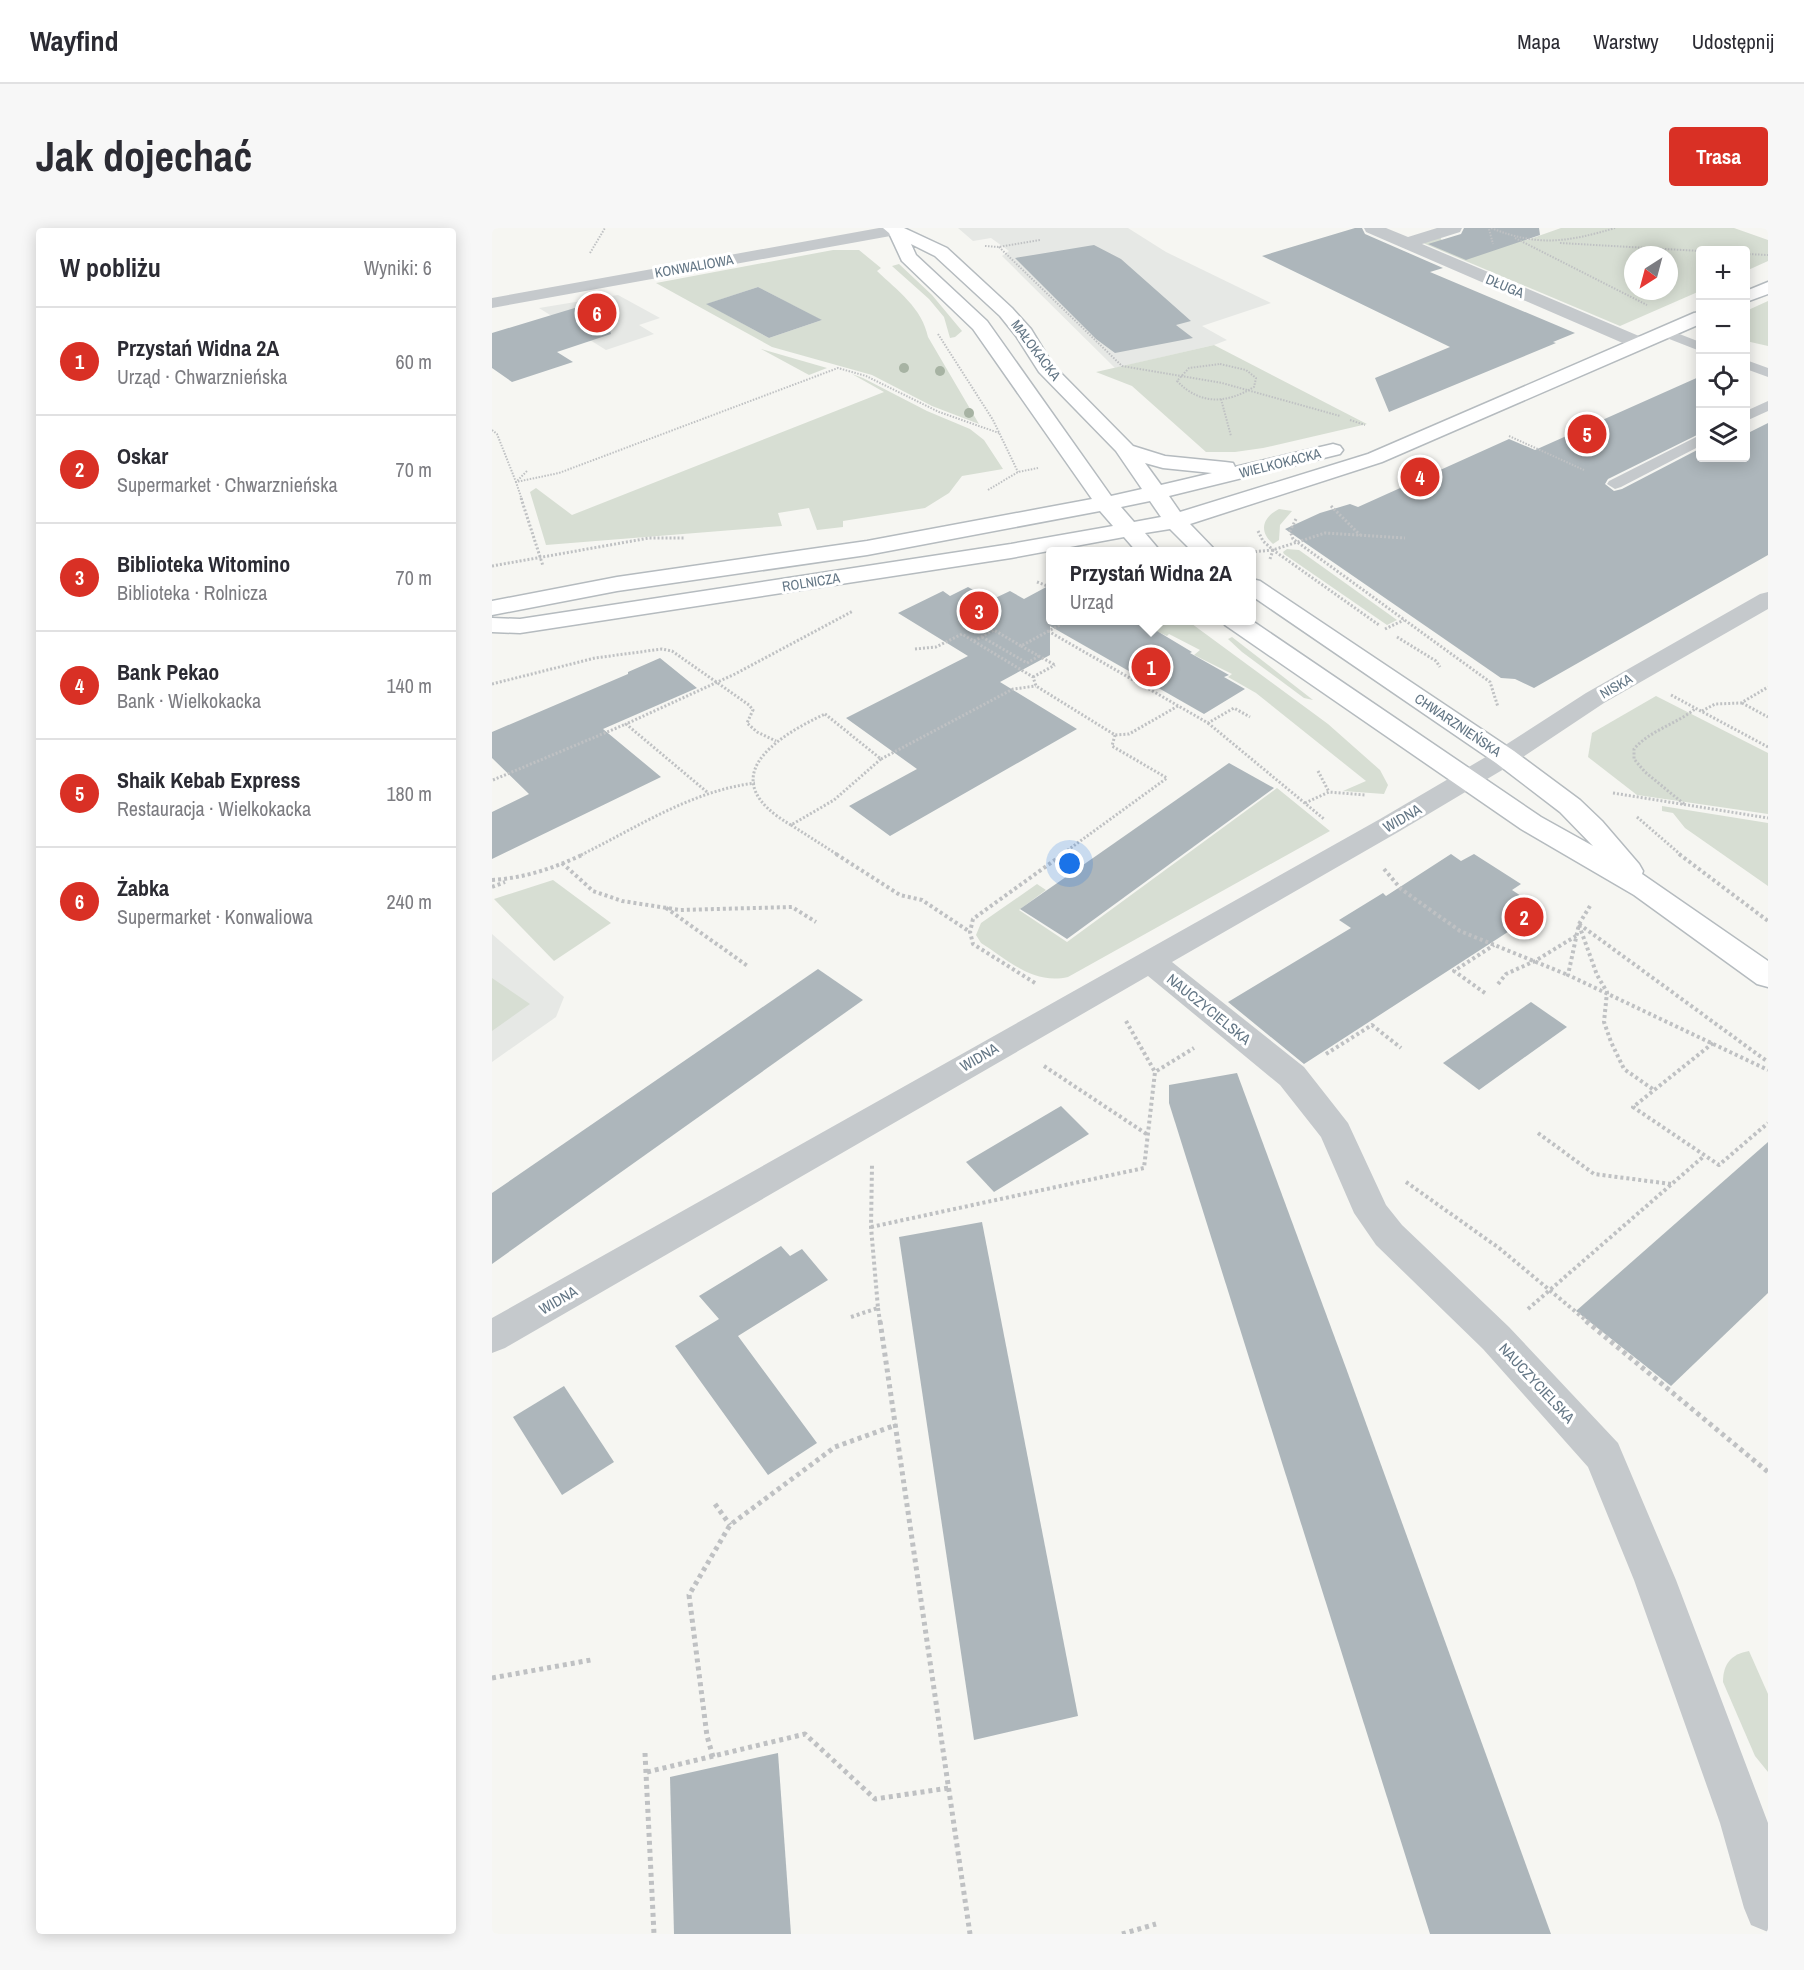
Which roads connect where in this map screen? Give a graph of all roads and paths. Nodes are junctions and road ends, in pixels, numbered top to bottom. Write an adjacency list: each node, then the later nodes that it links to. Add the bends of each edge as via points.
1 (1372, 228): 8 (street, DŁUGA)
2 (1454, 228): 8 (street)
3 (1491, 228): 6 (path)
4 (1616, 228): 9 (path)
5 (898, 229): 15 (street, KONWALIOWA); 36 (main road, MAŁOKACKA, via 941,252 1006,312 1046,368); 46 (main road, MAŁOKACKA, via 908,257 980,325)
6 (1515, 238): 9 (path); 16 (path)
7 (1040, 240): 11 (path)
8 (1407, 243): 19 (street, DŁUGA)
9 (1560, 243): 12 (path)
10 (976, 246): 11 (path)
11 (999, 247): 23 (path, via 1122,366)
12 (1696, 251)
13 (1768, 287): 14 (main road)
14 (1750, 295)
15 (492, 303)
16 (1654, 308)
17 (1696, 318): 18 (main road, WIELKOKACKA)
18 (1664, 332): 19 (main road, WIELKOKACKA); 20 (lane)
19 (1640, 343): 29 (main road, WIELKOKACKA)
20 (1696, 344)
21 (1750, 366): 22 (lane)
22 (1768, 373)
23 (1179, 375): 24 (path); 24 (path, via 1195,366 1233,365 1252,373 1256,385); 25 (path, via 1177,381 1186,392)
24 (1251, 391): 25 (path); 30 (path)
25 (1221, 399): 32 (path)
26 (1768, 405): 27 (lane)
27 (1750, 415)
28 (993, 420): 33 (path)
29 (1455, 422): 39 (main road, WIELKOKACKA); 48 (main road, WIELKOKACKA, via 1376,458)
30 (1369, 427)
31 (492, 430): 41 (path)
32 (1229, 431)
33 (1000, 434): 40 (path); 41 (path, via 939,412 867,376 838,368 559,473)
34 (1506, 434): 43 (path)
35 (1696, 443): 43 (lane)
36 (1127, 451): 39 (main road, via 1163,462); 44 (main road, MAŁOKACKA)
37 (1033, 469): 40 (path)
38 (527, 471): 41 (path)
39 (1252, 471): 44 (main road, WIELKOKACKA)
40 (1018, 472): 42 (path)
41 (516, 482): 57 (path)
42 (1000, 483)
43 (1615, 484)
44 (1156, 493): 46 (main road, WIELKOKACKA); 48 (main road)
45 (1328, 502): 51 (path)
46 (1105, 503): 50 (main road); 61 (main road, ROLNICZA, via 867,548 627,583)
47 (1299, 516): 53 (path, via 1290,531)
48 (1175, 521): 50 (main road, WIELKOKACKA); 55 (main road)
49 (1258, 524): 56 (path, via 1259,534)
50 (1128, 529): 54 (main road); 66 (main road, ROLNICZA, via 1011,551 520,627)
51 (1360, 536): 52 (path); 53 (path, via 1325,533)
52 (1405, 538)
53 (1297, 542): 56 (path); 63 (path)
54 (1145, 547)
55 (1201, 547)
56 (1273, 550): 58 (path); 67 (path)
57 (538, 552)
58 (1256, 552)
59 (1256, 589): 93 (main road, CHWARZNIEŃSKA)
60 (1768, 599): 93 (street, NISKA, via 1561,718)
61 (492, 608)
62 (850, 612): 76 (path)
63 (1404, 620): 67 (path); 85 (path, via 1490,682)
64 (1061, 625): 68 (path)
65 (1240, 625): 97 (main road, CHWARZNIEŃSKA)
66 (492, 626)
67 (1384, 629): 74 (path, via 1436,661)
68 (1048, 631): 71 (path); 82 (path)
69 (981, 636): 70 (path); 71 (path, via 994,630); 73 (path, via 1027,663)
70 (974, 641): 72 (path, via 962,634 936,647); 75 (path)
71 (1020, 646): 73 (path)
72 (915, 649)
73 (1039, 656): 75 (path, via 1055,665)
74 (1442, 670)
75 (1033, 678): 78 (path)
76 (717, 683): 77 (path, via 672,651 662,649 595,658); 89 (path); 91 (path, via 753,710 747,723 752,728)
77 (492, 684)
78 (1036, 686): 90 (path); 94 (path, via 1013,689)
79 (1768, 687): 80 (path)
80 (1741, 703): 84 (path, via 1715,704); 87 (path)
81 (1689, 705): 83 (path)
82 (1178, 706): 88 (path); 90 (path, via 1129,734)
83 (1696, 708): 84 (path); 104 (path, via 1634,749 1634,759 1645,772)
84 (1702, 712): 92 (path)
85 (1500, 714)
86 (1250, 717): 88 (path, via 1234,708)
87 (1768, 717)
88 (1208, 723): 103 (path)
89 (626, 724): 96 (path); 99 (path)
90 (1115, 735): 120 (path, via 1112,746 1167,778 973,919)
91 (776, 741): 94 (path, via 825,714); 98 (path, via 764,751 754,772)
92 (1768, 747)
93 (1505, 757): 97 (street, NISKA); 114 (main road, CHWARZNIEŃSKA, via 1570,806)
94 (881, 759): 108 (path, via 834,800)
95 (1318, 771): 100 (path)
96 (492, 779)
97 (1467, 779): 114 (main road, CHWARZNIEŃSKA, via 1531,823); 123 (street, WIDNA)
98 (755, 783): 99 (path); 108 (path, via 756,796)
99 (707, 792): 109 (path)
100 (1329, 792): 101 (path); 103 (path)
101 (1372, 795)
102 (1617, 800): 104 (path, via 1609,793)
103 (1305, 803): 107 (path)
104 (1686, 806): 106 (path)
105 (1634, 814): 117 (path, via 1691,864)
106 (1768, 818)
107 (1330, 824)
108 (791, 825): 120 (path, via 900,895 922,900)
109 (562, 863): 112 (path); 116 (path, via 593,891 622,901)
110 (1378, 863): 122 (path, via 1401,889 1446,922)
111 (492, 880): 112 (path)
112 (505, 881): 113 (path)
113 (492, 887)
114 (1644, 888): 127 (main road, CHWARZNIEŃSKA)
115 (1590, 906): 119 (path)
116 (665, 908): 118 (path, via 792,907); 125 (path)
117 (1768, 921)
118 (816, 922)
119 (1579, 924): 121 (path); 130 (path); 136 (path)
120 (970, 932): 129 (path, via 973,944 1031,982)
121 (1576, 936): 124 (path); 126 (path)
122 (1494, 945): 124 (path); 131 (path, via 1454,971)
123 (1150, 961): 140 (street, NAUCZYCIELSKA); 153 (street, WIDNA)
124 (1535, 961): 126 (path); 128 (path, via 1506,974)
125 (749, 967)
126 (1568, 975): 130 (path)
127 (1768, 976)
128 (1498, 984)
129 (1044, 986)
130 (1607, 992): 133 (path); 141 (path, via 1604,1022 1611,1042 1624,1069)
131 (1485, 993)
132 (1121, 1014): 138 (path)
133 (1713, 1043): 137 (path); 141 (path)
134 (1401, 1048): 140 (path, via 1372,1025)
135 (1185, 1053): 138 (path)
136 (1768, 1062)
137 (1768, 1070)
138 (1155, 1072): 144 (path)
139 (1056, 1076): 144 (path)
140 (1292, 1076): 154 (street, NAUCZYCIELSKA, via 1336,1132 1372,1213 1389,1235)
141 (1654, 1090): 145 (path, via 1633,1107)
142 (1768, 1123): 145 (path, via 1719,1165)
143 (1538, 1133): 147 (path, via 1594,1174)
144 (1148, 1135): 149 (path, via 1144,1168)
145 (1704, 1156): 147 (path)
146 (872, 1158): 149 (path)
147 (1672, 1184): 150 (path)
148 (1418, 1191): 150 (path, via 1499,1248)
149 (870, 1227): 151 (path)
150 (1548, 1291): 154 (path); 156 (path)
151 (878, 1308): 152 (path); 155 (path)
152 (851, 1317)
153 (492, 1337)
154 (1496, 1338): 165 (street, NAUCZYCIELSKA, via 1604,1456 1655,1580 1744,1823)
155 (896, 1425): 158 (path, via 835,1447); 164 (path)
156 (1768, 1472)
157 (715, 1504): 158 (path)
158 (730, 1525): 162 (path, via 689,1595 706,1737)
159 (591, 1660): 160 (path)
160 (492, 1678)
161 (645, 1753): 163 (path)
162 (712, 1757): 163 (path); 164 (path, via 805,1734 876,1799)
163 (647, 1772): 167 (path)
164 (949, 1788): 168 (path)
165 (1768, 1908)
166 (1156, 1924): 169 (path)
167 (654, 1934)
168 (970, 1934)
169 (1122, 1934)

